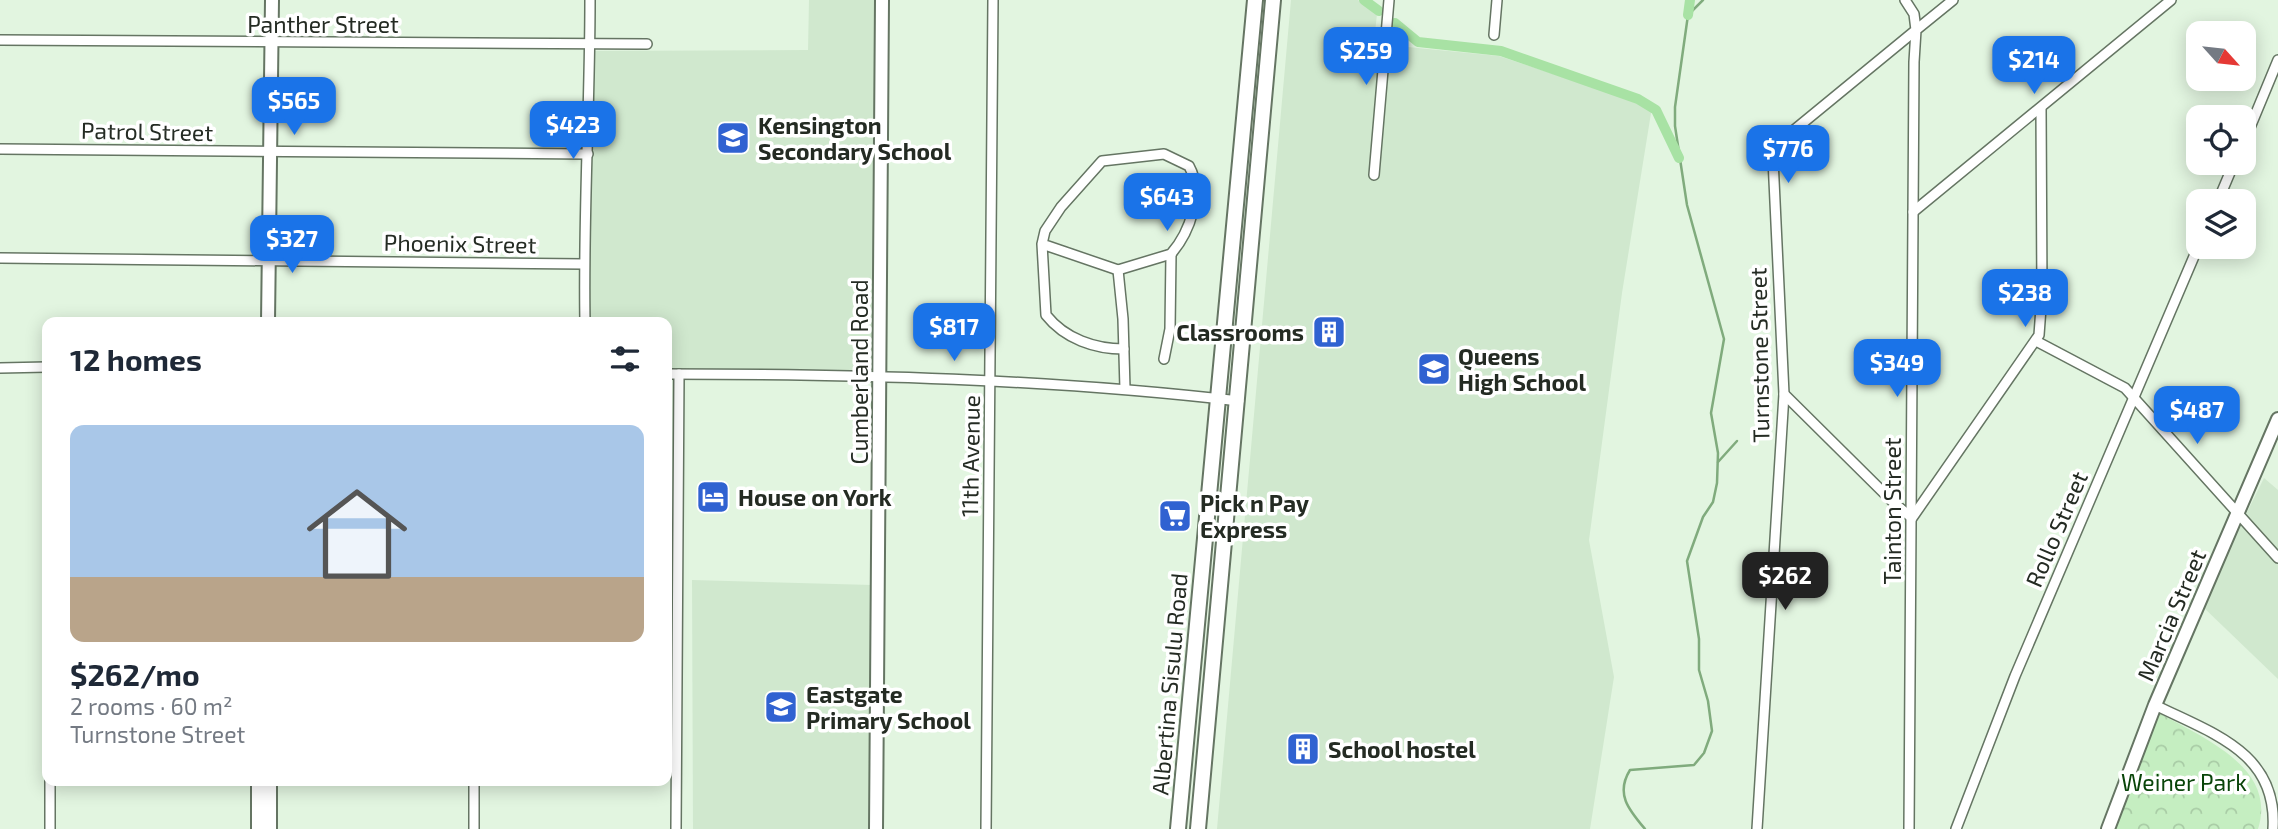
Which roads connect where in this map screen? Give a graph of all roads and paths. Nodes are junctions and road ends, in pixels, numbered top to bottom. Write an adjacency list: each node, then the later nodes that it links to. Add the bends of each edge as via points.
1 (272, 0): 15 (main road)
2 (590, 0): 17 (street)
3 (883, 0): 42 (main road, Cumberland Road)
4 (993, 0): 43 (street, 11th Avenue)
5 (1255, 0): 47 (main road, Albertina Sisulu Road)
6 (1273, 0): 48 (main road, Albertina Sisulu Road)
7 (1389, 0): 24 (street)
8 (1497, 0): 13 (street)
9 (1905, 0): 12 (street)
10 (1953, 0): 12 (street)
11 (2171, 0): 19 (street)
12 (1916, 30): 25 (street, Tainton Street); 45 (street, Turnstone Street, via 1791,132 1774,153)
13 (1494, 35)
14 (0, 40): 15 (street, Panther Street)
15 (271, 43): 17 (street, Panther Street); 22 (main road)
16 (647, 44): 17 (street, Panther Street)
17 (590, 45): 23 (street)
18 (2278, 60): 20 (street)
19 (2041, 109): 25 (street); 35 (street, via 2042,308)
20 (2256, 113)
21 (0, 149): 22 (street, Patrol Street)
22 (270, 152): 23 (street, Patrol Street); 30 (main road)
23 (588, 154): 31 (street)
24 (1374, 175)
25 (1913, 212): 51 (street, Tainton Street)
26 (1042, 244): 27 (street, via 1057,213 1102,161 1164,154 1189,166 1193,185 1191,219); 32 (street); 36 (street, via 1049,319 1090,346)
27 (1171, 254): 32 (street); 37 (street, via 1170,329)
28 (0, 258): 30 (street, Phoenix Street)
29 (2193, 259): 46 (street, Rollo Street)
30 (268, 260): 31 (street, Phoenix Street); 33 (main road)
31 (584, 264): 34 (street)
32 (1118, 270): 36 (street)
33 (268, 317)
34 (585, 317)
35 (2036, 341): 46 (street, via 2104,375); 51 (street)
36 (1124, 349): 44 (street)
37 (1164, 359)
38 (0, 368): 39 (street)
39 (42, 368)
40 (672, 374): 41 (street)
41 (679, 374): 42 (street); 62 (street)
42 (881, 377): 43 (street); 63 (main road, Cumberland Road)
43 (990, 379): 44 (street); 64 (street, 11th Avenue)
44 (1125, 389): 47 (street)
45 (1784, 394): 51 (street); 67 (street, Turnstone Street)
46 (2133, 396): 50 (street); 69 (street, Rollo Street)
47 (1219, 399): 48 (street); 65 (main road, Albertina Sisulu Road)
48 (1239, 401): 66 (main road, Albertina Sisulu Road)
49 (2278, 419): 50 (main road, Marcia Street)
50 (2237, 515): 52 (street); 53 (main road, Marcia Street)
51 (1912, 518): 68 (street, Tainton Street)
52 (2278, 558)
53 (2155, 705): 70 (main road, Marcia Street); 71 (street, via 2252,758 2271,790)
54 (50, 786): 58 (street)
55 (258, 786): 59 (main road)
56 (270, 786): 60 (main road)
57 (474, 786): 61 (street)
58 (50, 829)
59 (258, 829)
60 (270, 829)
61 (474, 829)
62 (676, 829)
63 (876, 829)
64 (986, 829)
65 (1178, 829)
66 (1198, 829)
67 (1757, 829)
68 (1909, 829)
69 (1956, 829)
70 (2108, 829)
71 (2273, 829)

